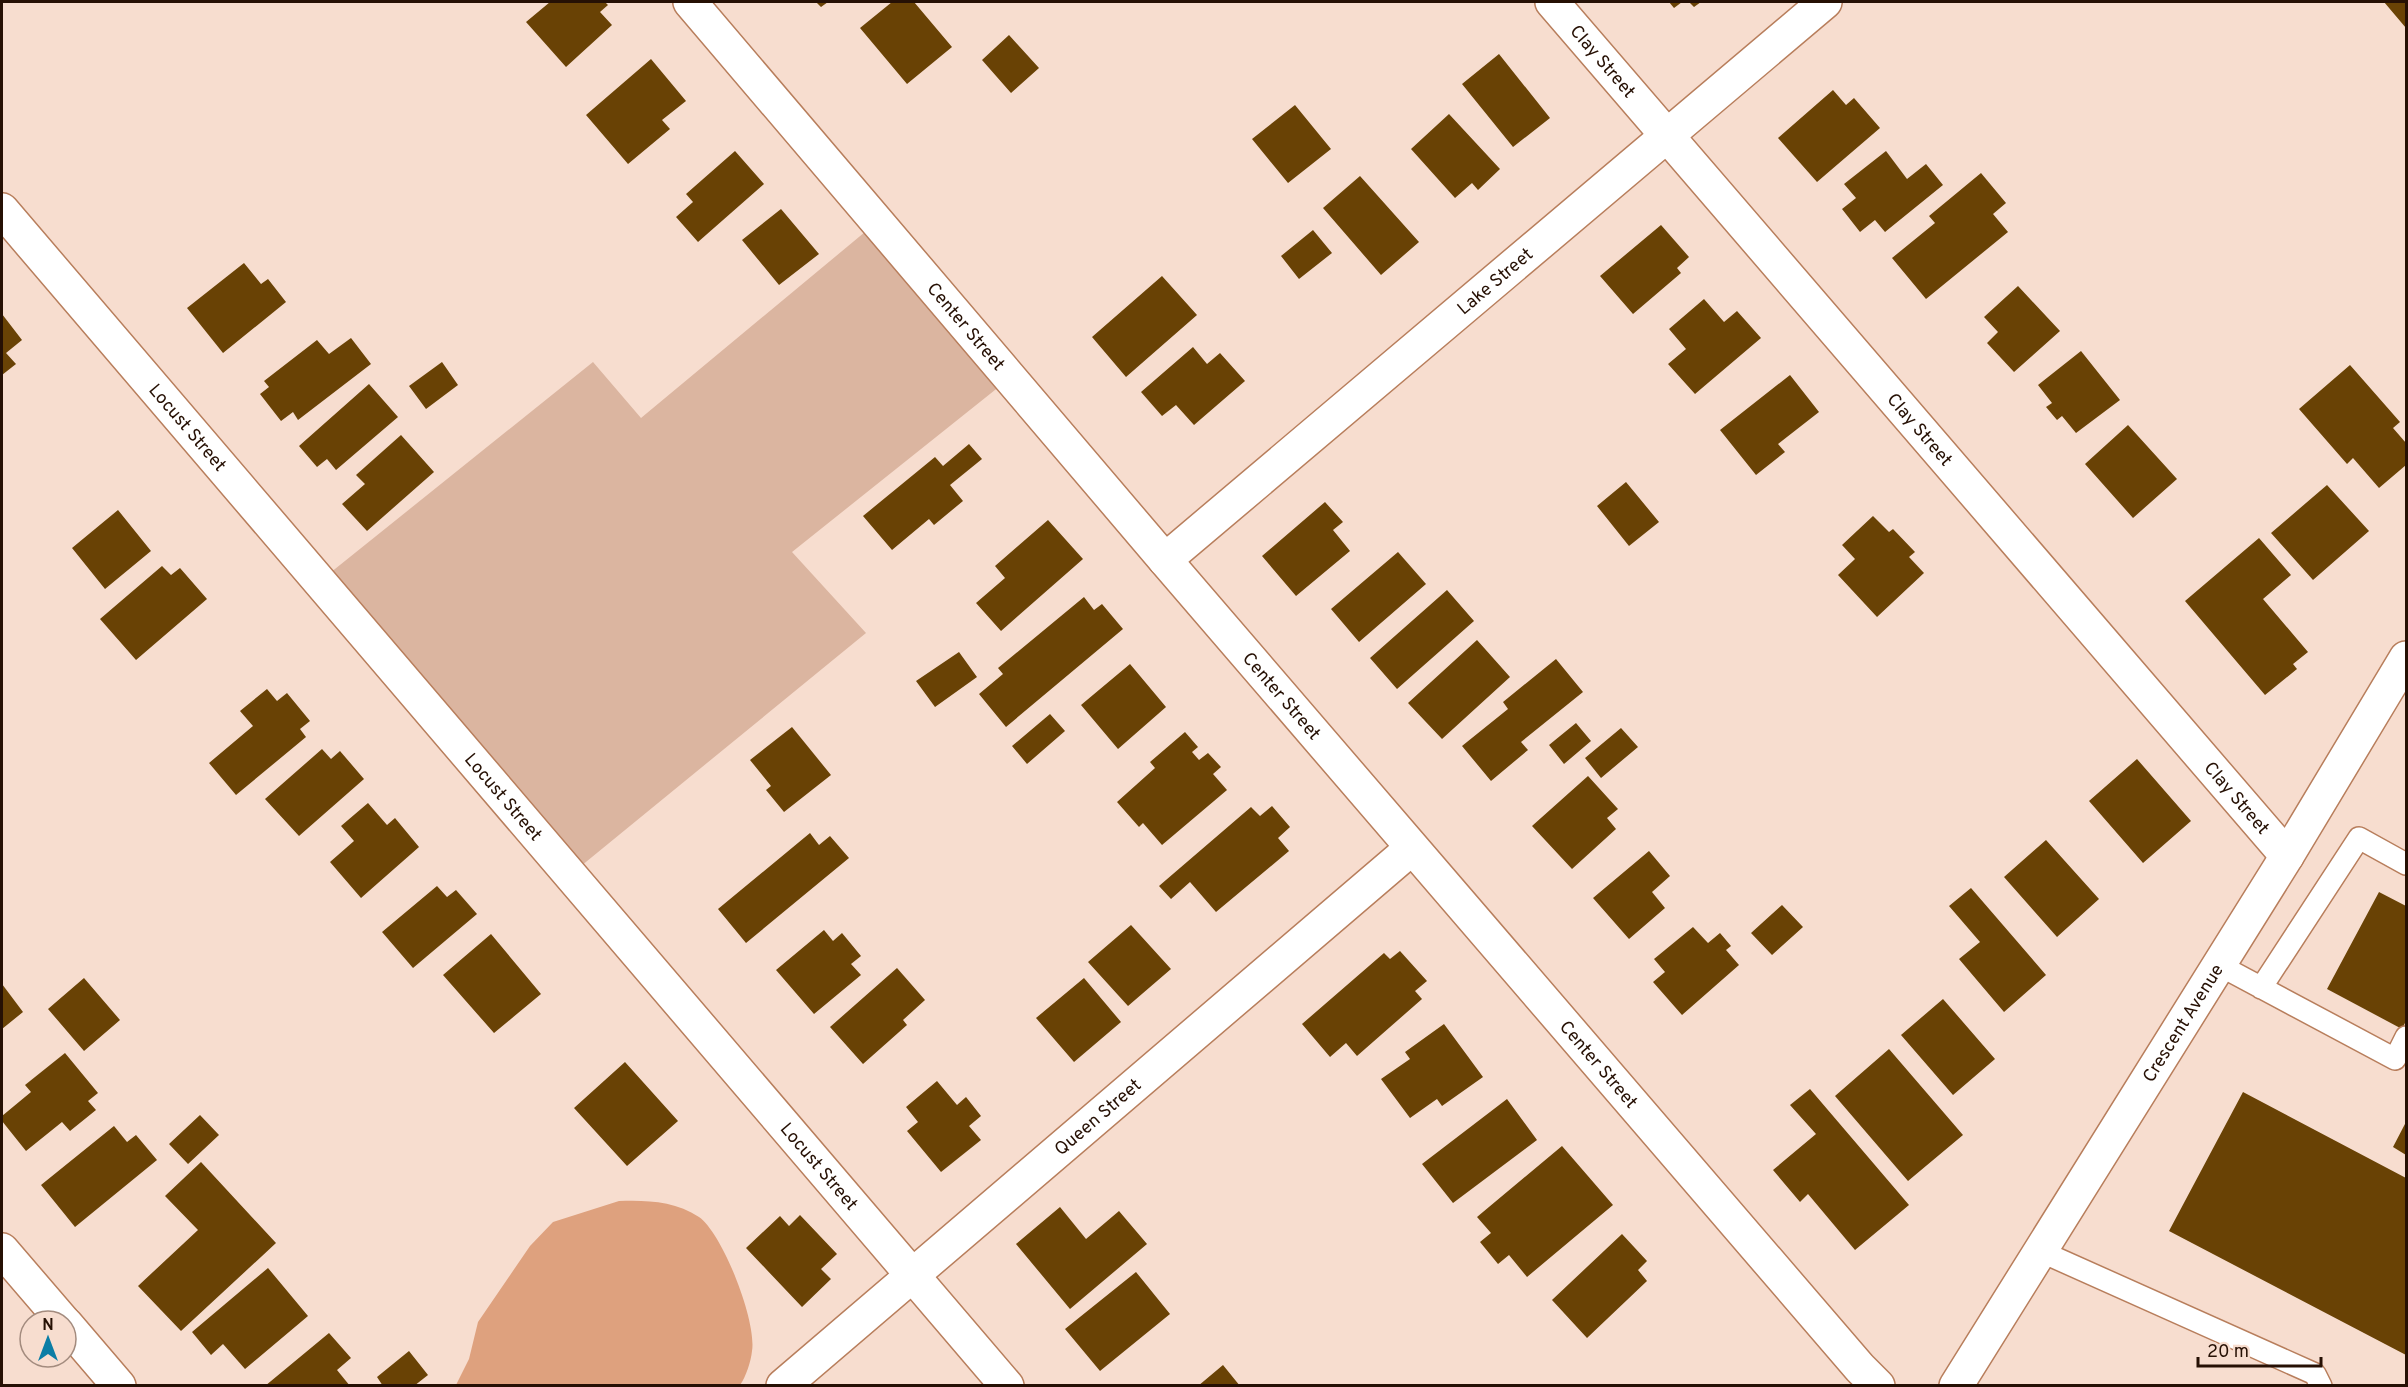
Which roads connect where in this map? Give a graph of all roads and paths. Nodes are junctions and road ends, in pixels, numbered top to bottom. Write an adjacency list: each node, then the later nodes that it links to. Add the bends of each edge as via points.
1 (690, 2): 6 (street, Center Street)
2 (1552, 2): 4 (street, Clay Street)
3 (1825, 2): 4 (street, Lake Street)
4 (1666, 135): 6 (street, Lake Street); 9 (street, Clay Street)
5 (2, 210): 16 (street, Locust Street)
6 (1165, 560): 8 (street, Center Street)
7 (2406, 658): 9 (street, Crescent Avenue)
8 (1412, 848): 16 (street, Queen Street); 22 (street, Center Street)
9 (2287, 856): 11 (street, Crescent Avenue)
10 (2406, 864): 12 (lane, via 2359,838)
11 (2219, 965): 12 (lane); 15 (street, Crescent Avenue)
12 (2261, 988): 13 (lane, via 2395,1059)
13 (2406, 1037)
14 (2, 1250): 17 (street)
15 (2040, 1251): 23 (street, Crescent Avenue); 24 (lane, via 2315,1374)
16 (912, 1275): 20 (street, Queen Street); 21 (street, Locust Street)
17 (53, 1309)
18 (78, 1338): 19 (street)
19 (119, 1386)
20 (783, 1386)
21 (1007, 1386)
22 (1878, 1386)
23 (1956, 1386)
24 (2321, 1386)

